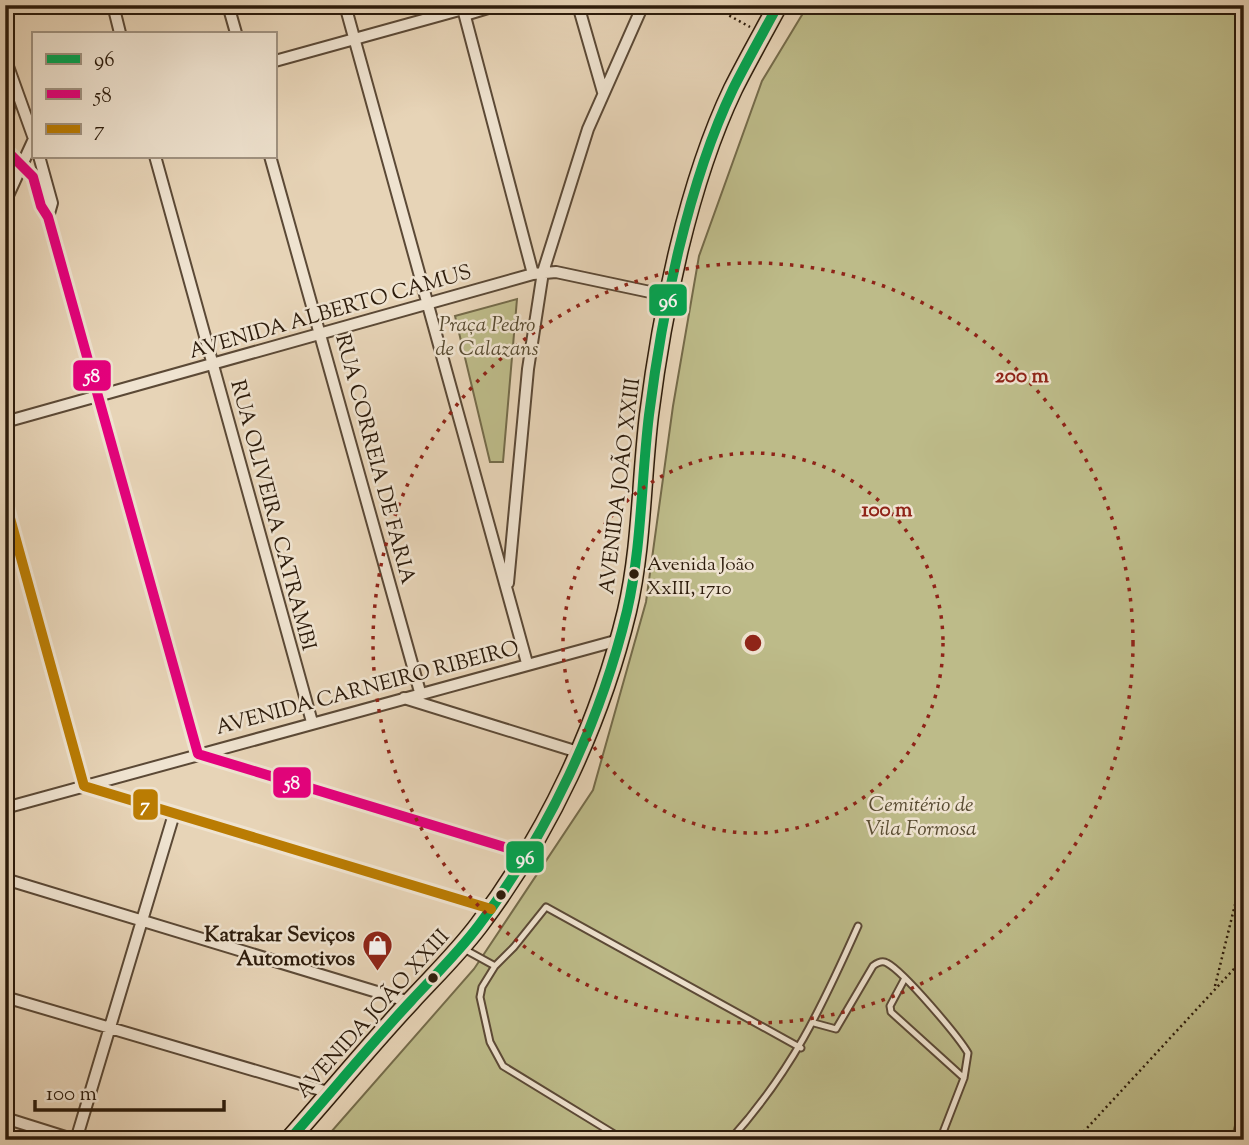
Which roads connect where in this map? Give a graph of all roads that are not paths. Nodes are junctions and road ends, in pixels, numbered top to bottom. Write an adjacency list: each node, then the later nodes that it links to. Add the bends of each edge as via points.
1 (113, 5): 9 (street)
2 (228, 5): 10 (street)
3 (345, 5): 11 (street)
4 (499, 5): 8 (street)
5 (578, 5): 15 (street)
6 (643, 5): 15 (street)
7 (778, 5): 28 (main road, AVENIDA JOÃO XXIII, via 732,92 699,183)
8 (463, 10): 11 (street); 27 (street)
9 (120, 32)
10 (236, 32)
11 (354, 38): 13 (street); 29 (street)
12 (5, 58): 14 (street)
13 (276, 61)
14 (11, 79): 16 (street, via 19,89); 18 (street)
15 (603, 92): 27 (street)
16 (32, 131)
17 (32, 134): 18 (street)
18 (8, 135): 20 (street)
19 (32, 137): 24 (street)
20 (6, 151): 24 (street)
21 (40, 158): 26 (street, via 52,203)
22 (156, 158): 31 (street, RUA OLIVEIRA CATRAMBI)
23 (271, 158): 30 (street, RUA CORREIA DE FARIA)
24 (23, 167): 25 (street); 26 (street, via 33,177)
25 (5, 202)
26 (48, 218): 32 (street)
27 (538, 273): 28 (street, AVENIDA ALBERTO CAMUS, via 556,272); 29 (street, AVENIDA ALBERTO CAMUS); 35 (street)
28 (669, 296): 36 (main road, AVENIDA JOÃO XXIII, via 649,417 640,535)
29 (429, 304): 30 (street, AVENIDA ALBERTO CAMUS); 35 (street)
30 (321, 334): 31 (street, AVENIDA ALBERTO CAMUS); 38 (street, RUA CORREIA DE FARIA)
31 (213, 364): 32 (street, AVENIDA ALBERTO CAMUS); 40 (street, RUA OLIVEIRA CATRAMBI)
32 (99, 396): 33 (street, AVENIDA ALBERTO CAMUS); 42 (street)
33 (5, 422)
34 (5, 500): 43 (street)
35 (507, 588): 37 (street)
36 (619, 640): 37 (street, AVENIDA CARNEIRO RIBEIRO); 41 (main road, AVENIDA JOÃO XXIII)
37 (527, 663): 38 (street, AVENIDA CARNEIRO RIBEIRO)
38 (420, 692): 39 (street, AVENIDA CARNEIRO RIBEIRO)
39 (402, 698): 40 (street, AVENIDA CARNEIRO RIBEIRO); 41 (street)
40 (312, 722): 42 (street, AVENIDA CARNEIRO RIBEIRO)
41 (578, 752): 46 (main road, AVENIDA JOÃO XXIII, via 558,800)
42 (198, 754): 43 (street, AVENIDA CARNEIRO RIBEIRO); 46 (street)
43 (84, 786): 44 (street, AVENIDA CARNEIRO RIBEIRO); 45 (street)
44 (5, 808)
45 (174, 814): 48 (street); 49 (street)
46 (527, 854): 48 (main road, AVENIDA JOÃO XXIII)
47 (5, 879): 49 (street)
48 (491, 909): 51 (main road, AVENIDA JOÃO XXIII)
49 (141, 921): 55 (street); 57 (street)
50 (858, 926): 56 (lane)
51 (461, 948): 52 (lane); 55 (main road, AVENIDA JOÃO XXIII)
52 (495, 965): 58 (lane, via 546,907); 64 (lane, via 480,998 495,1056 503,1066)
53 (905, 978): 56 (lane, via 886,962 879,962 836,1029); 59 (lane, via 963,1045 968,1061); 59 (lane, via 891,1012)
54 (5, 997): 57 (street)
55 (410, 1002): 60 (main road, AVENIDA JOÃO XXIII)
56 (814, 1023): 58 (lane)
57 (109, 1029): 60 (street); 62 (street)
58 (801, 1048): 65 (lane)
59 (964, 1078): 66 (lane)
60 (331, 1093): 63 (main road, AVENIDA JOÃO XXIII)
61 (5, 1118): 62 (street)
62 (75, 1140)
63 (289, 1140)
64 (624, 1140)
65 (730, 1140)
66 (940, 1140)

